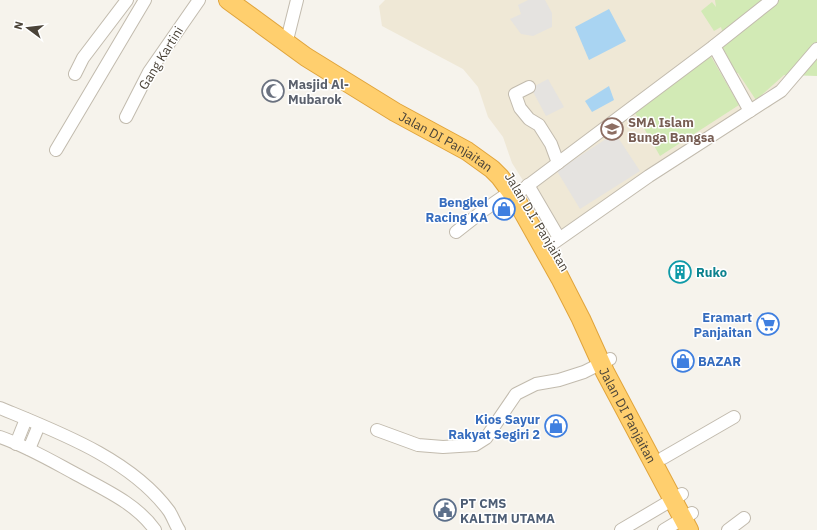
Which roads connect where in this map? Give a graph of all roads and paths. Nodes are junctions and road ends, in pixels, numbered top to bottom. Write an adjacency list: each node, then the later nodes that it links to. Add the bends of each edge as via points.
1 (126, 0): 11 (street)
2 (145, 0): 15 (street)
3 (198, 0): 14 (street, Gang Kartini, via 150,72)
4 (228, 0): 8 (highway, Jalan DI Panjaitan)
5 (245, 0): 8 (highway)
6 (297, 0): 8 (street)
7 (772, 0): 9 (street)
8 (287, 38): 17 (highway, Jalan DI Panjaitan, via 395,112 482,161)
9 (714, 46): 13 (street); 16 (street)
10 (817, 48): 13 (street, via 781,91)
11 (74, 74)
12 (529, 87): 16 (street, via 514,94 520,108 529,119 539,125 551,144)
13 (750, 111): 19 (street, via 649,176)
14 (126, 117)
15 (56, 150)
16 (558, 163): 17 (street)
17 (518, 191): 18 (street, via 484,210); 19 (highway, Jalan D.I. Panjaitan, via 538,211); 20 (highway, Jalan DI Panjaitan, via 581,319)
18 (456, 232)
19 (556, 241): 20 (highway, Jalan D.I. Panjaitan)
20 (606, 362): 25 (street, via 559,380 536,384 516,394 486,438 474,445 418,445); 29 (highway, Jalan D.I. Panjaitan); 30 (highway, Jalan DI Panjaitan)
21 (0, 408): 23 (street)
22 (734, 417): 29 (street)
23 (26, 420): 24 (street); 27 (street)
24 (39, 425): 28 (street); 34 (street, via 125,468 160,500 170,512)
25 (376, 430)
26 (0, 436): 27 (street)
27 (16, 444): 28 (street)
28 (29, 449): 33 (street, via 134,508)
29 (663, 458): 30 (highway, Jalan D.I. Panjaitan)
30 (677, 497): 32 (highway, Jalan DI Panjaitan); 35 (street)
31 (744, 518): 38 (street)
32 (688, 521): 36 (street); 37 (highway)
33 (156, 530)
34 (178, 530)
35 (621, 530)
36 (664, 530)
37 (702, 530)
38 (728, 530)

